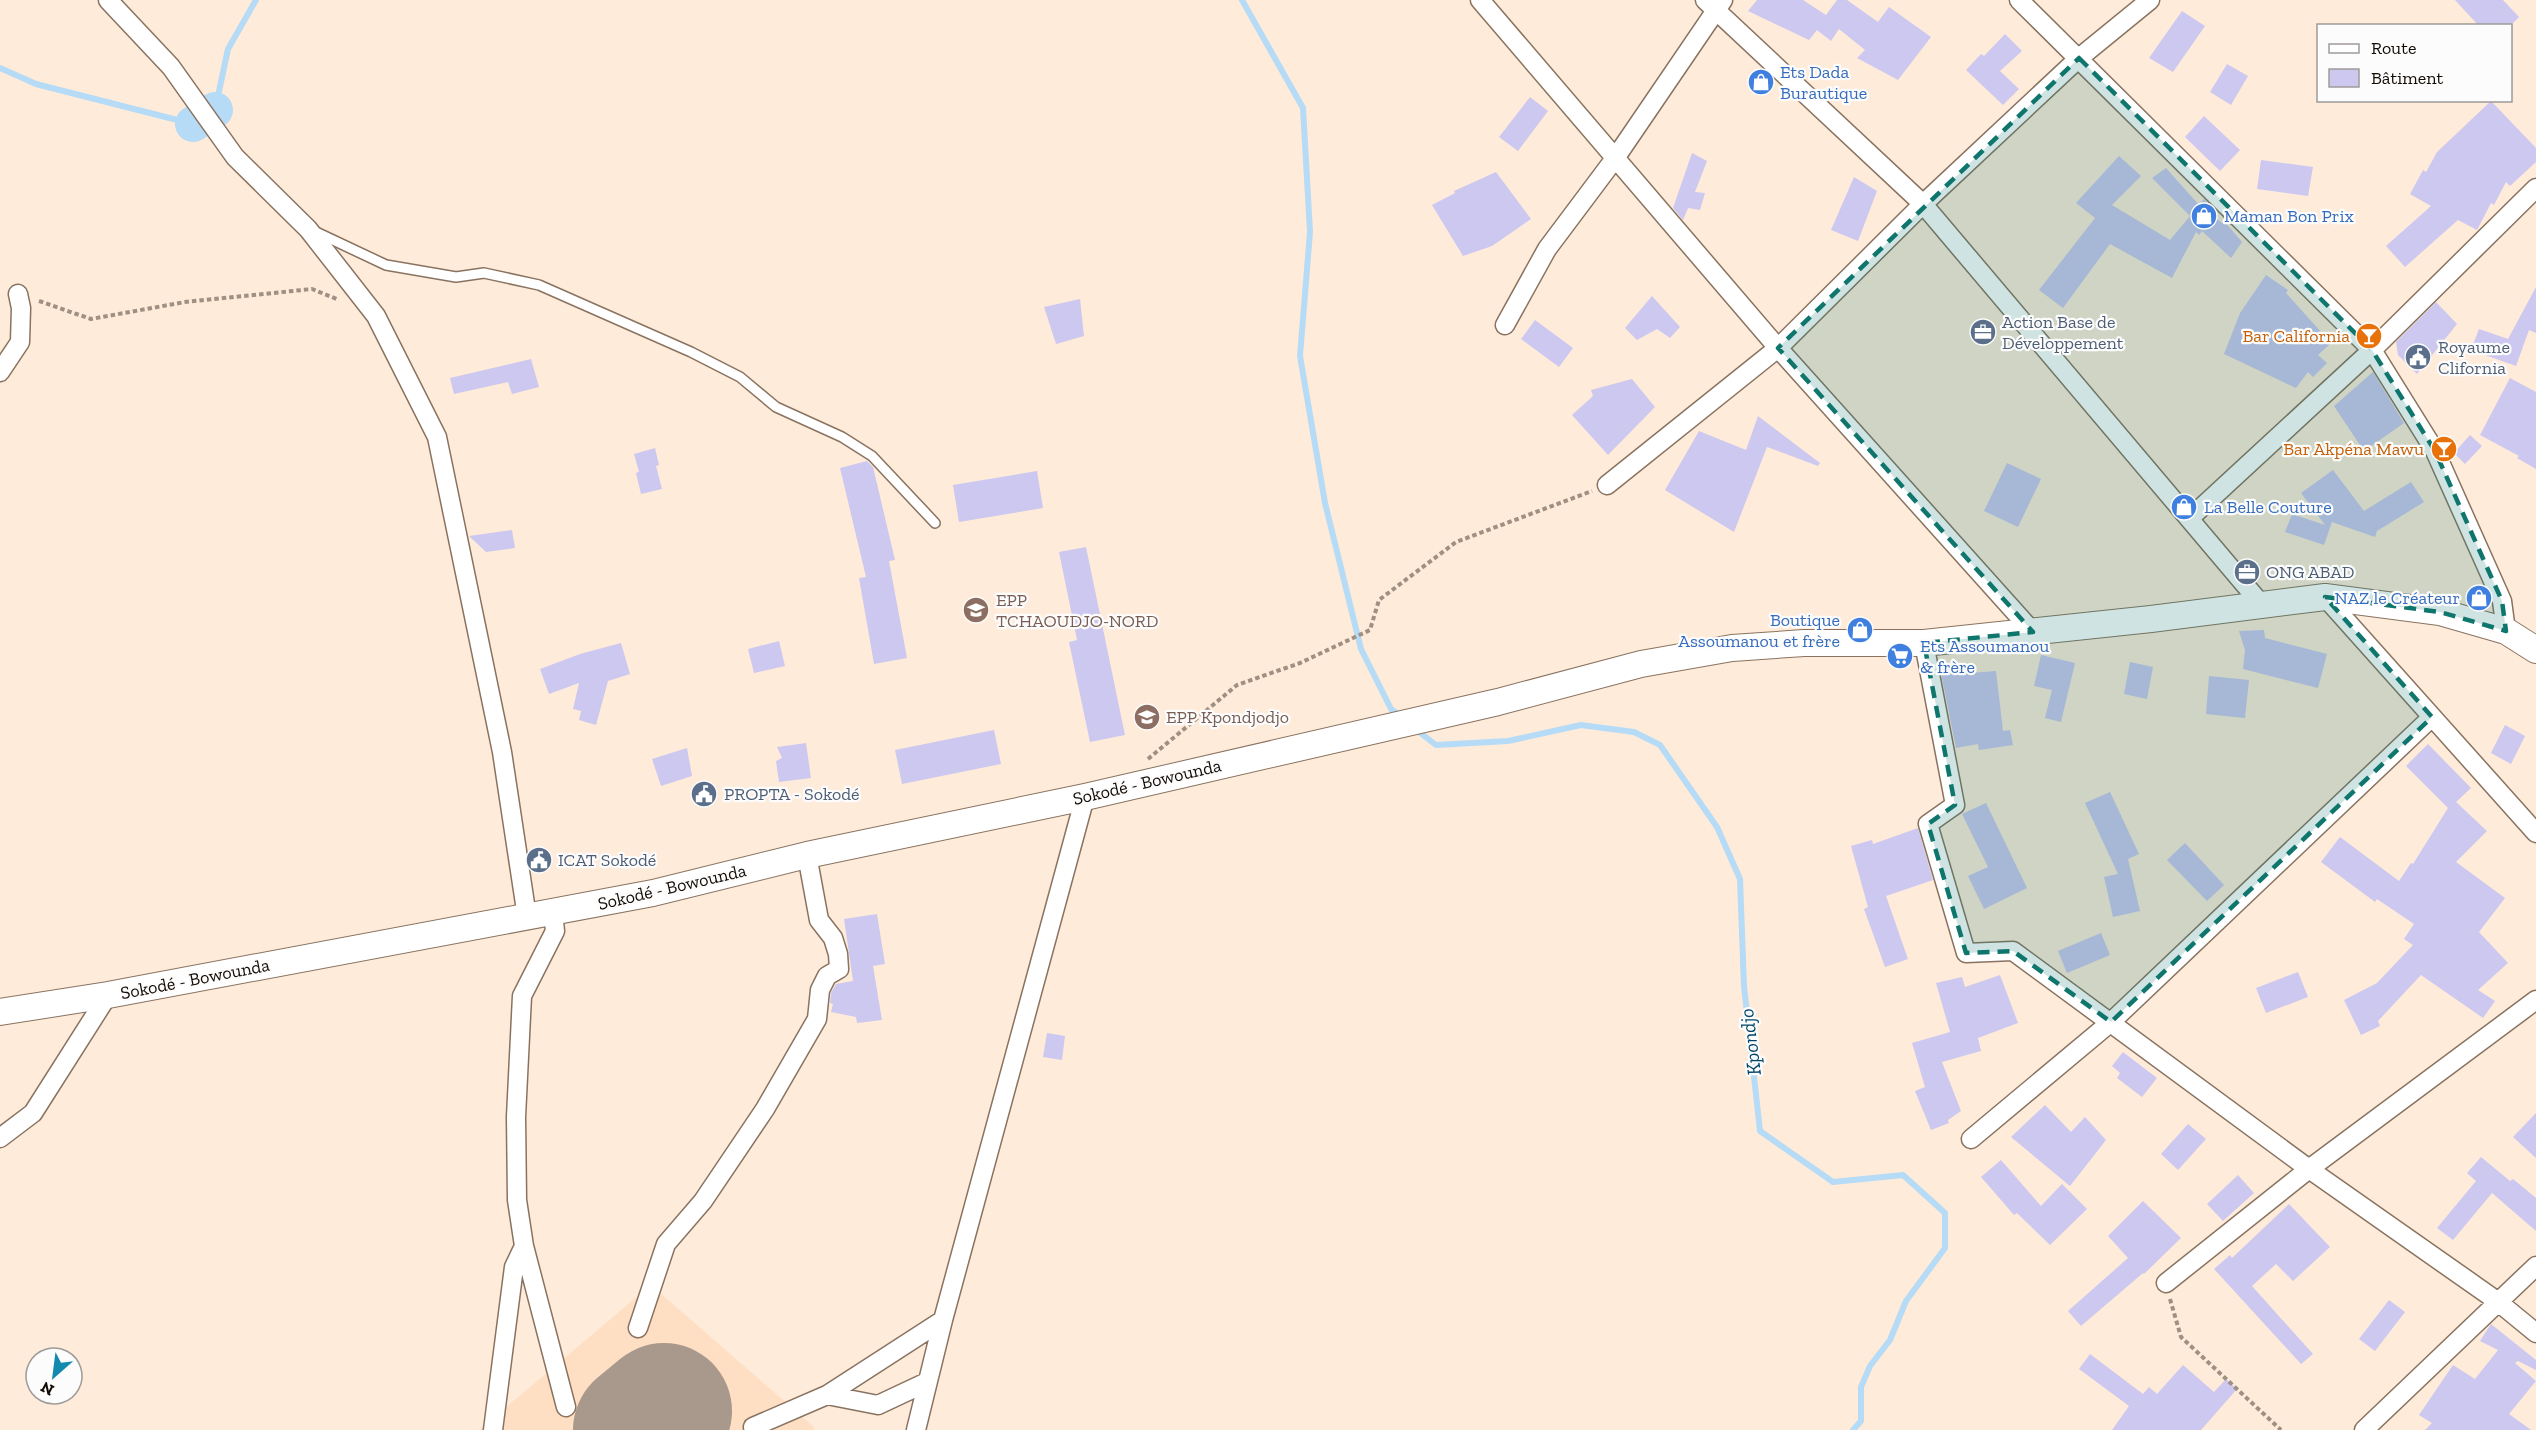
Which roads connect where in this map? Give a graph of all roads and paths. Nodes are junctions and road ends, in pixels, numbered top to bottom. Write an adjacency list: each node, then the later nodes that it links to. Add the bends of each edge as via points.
1 (108, 0): 10 (street, via 171,67 235,157)
2 (1480, 0): 7 (street)
3 (2019, 0): 6 (street)
4 (2150, 0): 6 (street)
5 (1715, 3): 7 (street); 9 (street)
6 (2079, 58): 9 (street); 15 (street)
7 (1616, 157): 13 (street, via 1547,249); 14 (street)
8 (2536, 188): 15 (street)
9 (1923, 204): 14 (street); 18 (street)
10 (308, 229): 19 (lane, via 386,265 456,277 484,273 539,285 691,352 740,377 776,407 842,437 872,456); 32 (street, via 376,316 437,437 502,752)
11 (18, 294): 12 (path, via 91,319 185,302 312,289); 16 (street, via 20,342)
12 (344, 302)
13 (1505, 325)
14 (1778, 348): 17 (street); 23 (street)
15 (2372, 350): 18 (street); 22 (street, via 2435,451 2502,601)
16 (0, 372)
17 (1607, 485): 27 (path, via 1456,542 1379,600 1370,630 1300,663 1237,685)
18 (2190, 518): 21 (street)
19 (934, 523)
20 (2325, 597): 21 (main road, Sokodé - Bowounda); 22 (main road, Sokodé - Bowounda, via 2439,612); 26 (street)
21 (2262, 605): 23 (main road, Sokodé - Bowounda)
22 (2506, 630): 25 (main road, Sokodé - Bowounda)
23 (2033, 632): 24 (main road, Sokodé - Bowounda)
24 (1924, 643): 28 (main road, Sokodé - Bowounda, via 1804,643 1732,648 1641,664 1498,702); 36 (street, via 1955,805 1929,824 1966,953 2013,951)
25 (2535, 646)
26 (2432, 717): 29 (street); 36 (street)
27 (1146, 762)
28 (1085, 796): 30 (main road, Sokodé - Bowounda); 44 (street)
29 (2536, 833)
30 (807, 855): 31 (main road, Sokodé - Bowounda, via 653,893); 45 (street, via 819,920 833,938 839,969 827,976 820,990 818,1020 765,1109 703,1201 666,1244)
31 (553, 912): 32 (main road, Sokodé - Bowounda); 40 (street, via 555,931 522,996 516,1176)
32 (527, 917): 33 (main road, Sokodé - Bowounda)
33 (108, 995): 35 (main road, Sokodé - Bowounda); 37 (street, via 33,1113)
34 (2536, 1000): 39 (street)
35 (0, 1012)
36 (2111, 1022): 38 (street); 39 (street)
37 (0, 1138)
38 (1971, 1139)
39 (2310, 1169): 42 (street); 43 (street)
40 (524, 1246): 49 (street); 51 (street, via 514,1267)
41 (2536, 1266): 43 (street)
42 (2166, 1284): 53 (path, via 2181,1337)
43 (2497, 1301): 46 (street); 54 (street)
44 (943, 1320): 47 (street); 48 (street)
45 (638, 1328)
46 (2536, 1333)
47 (927, 1382): 48 (street, via 878,1406); 52 (street)
48 (827, 1395): 50 (street)
49 (566, 1407)
50 (753, 1426)
51 (493, 1430)
52 (916, 1430)
53 (2281, 1430)
54 (2364, 1430)

